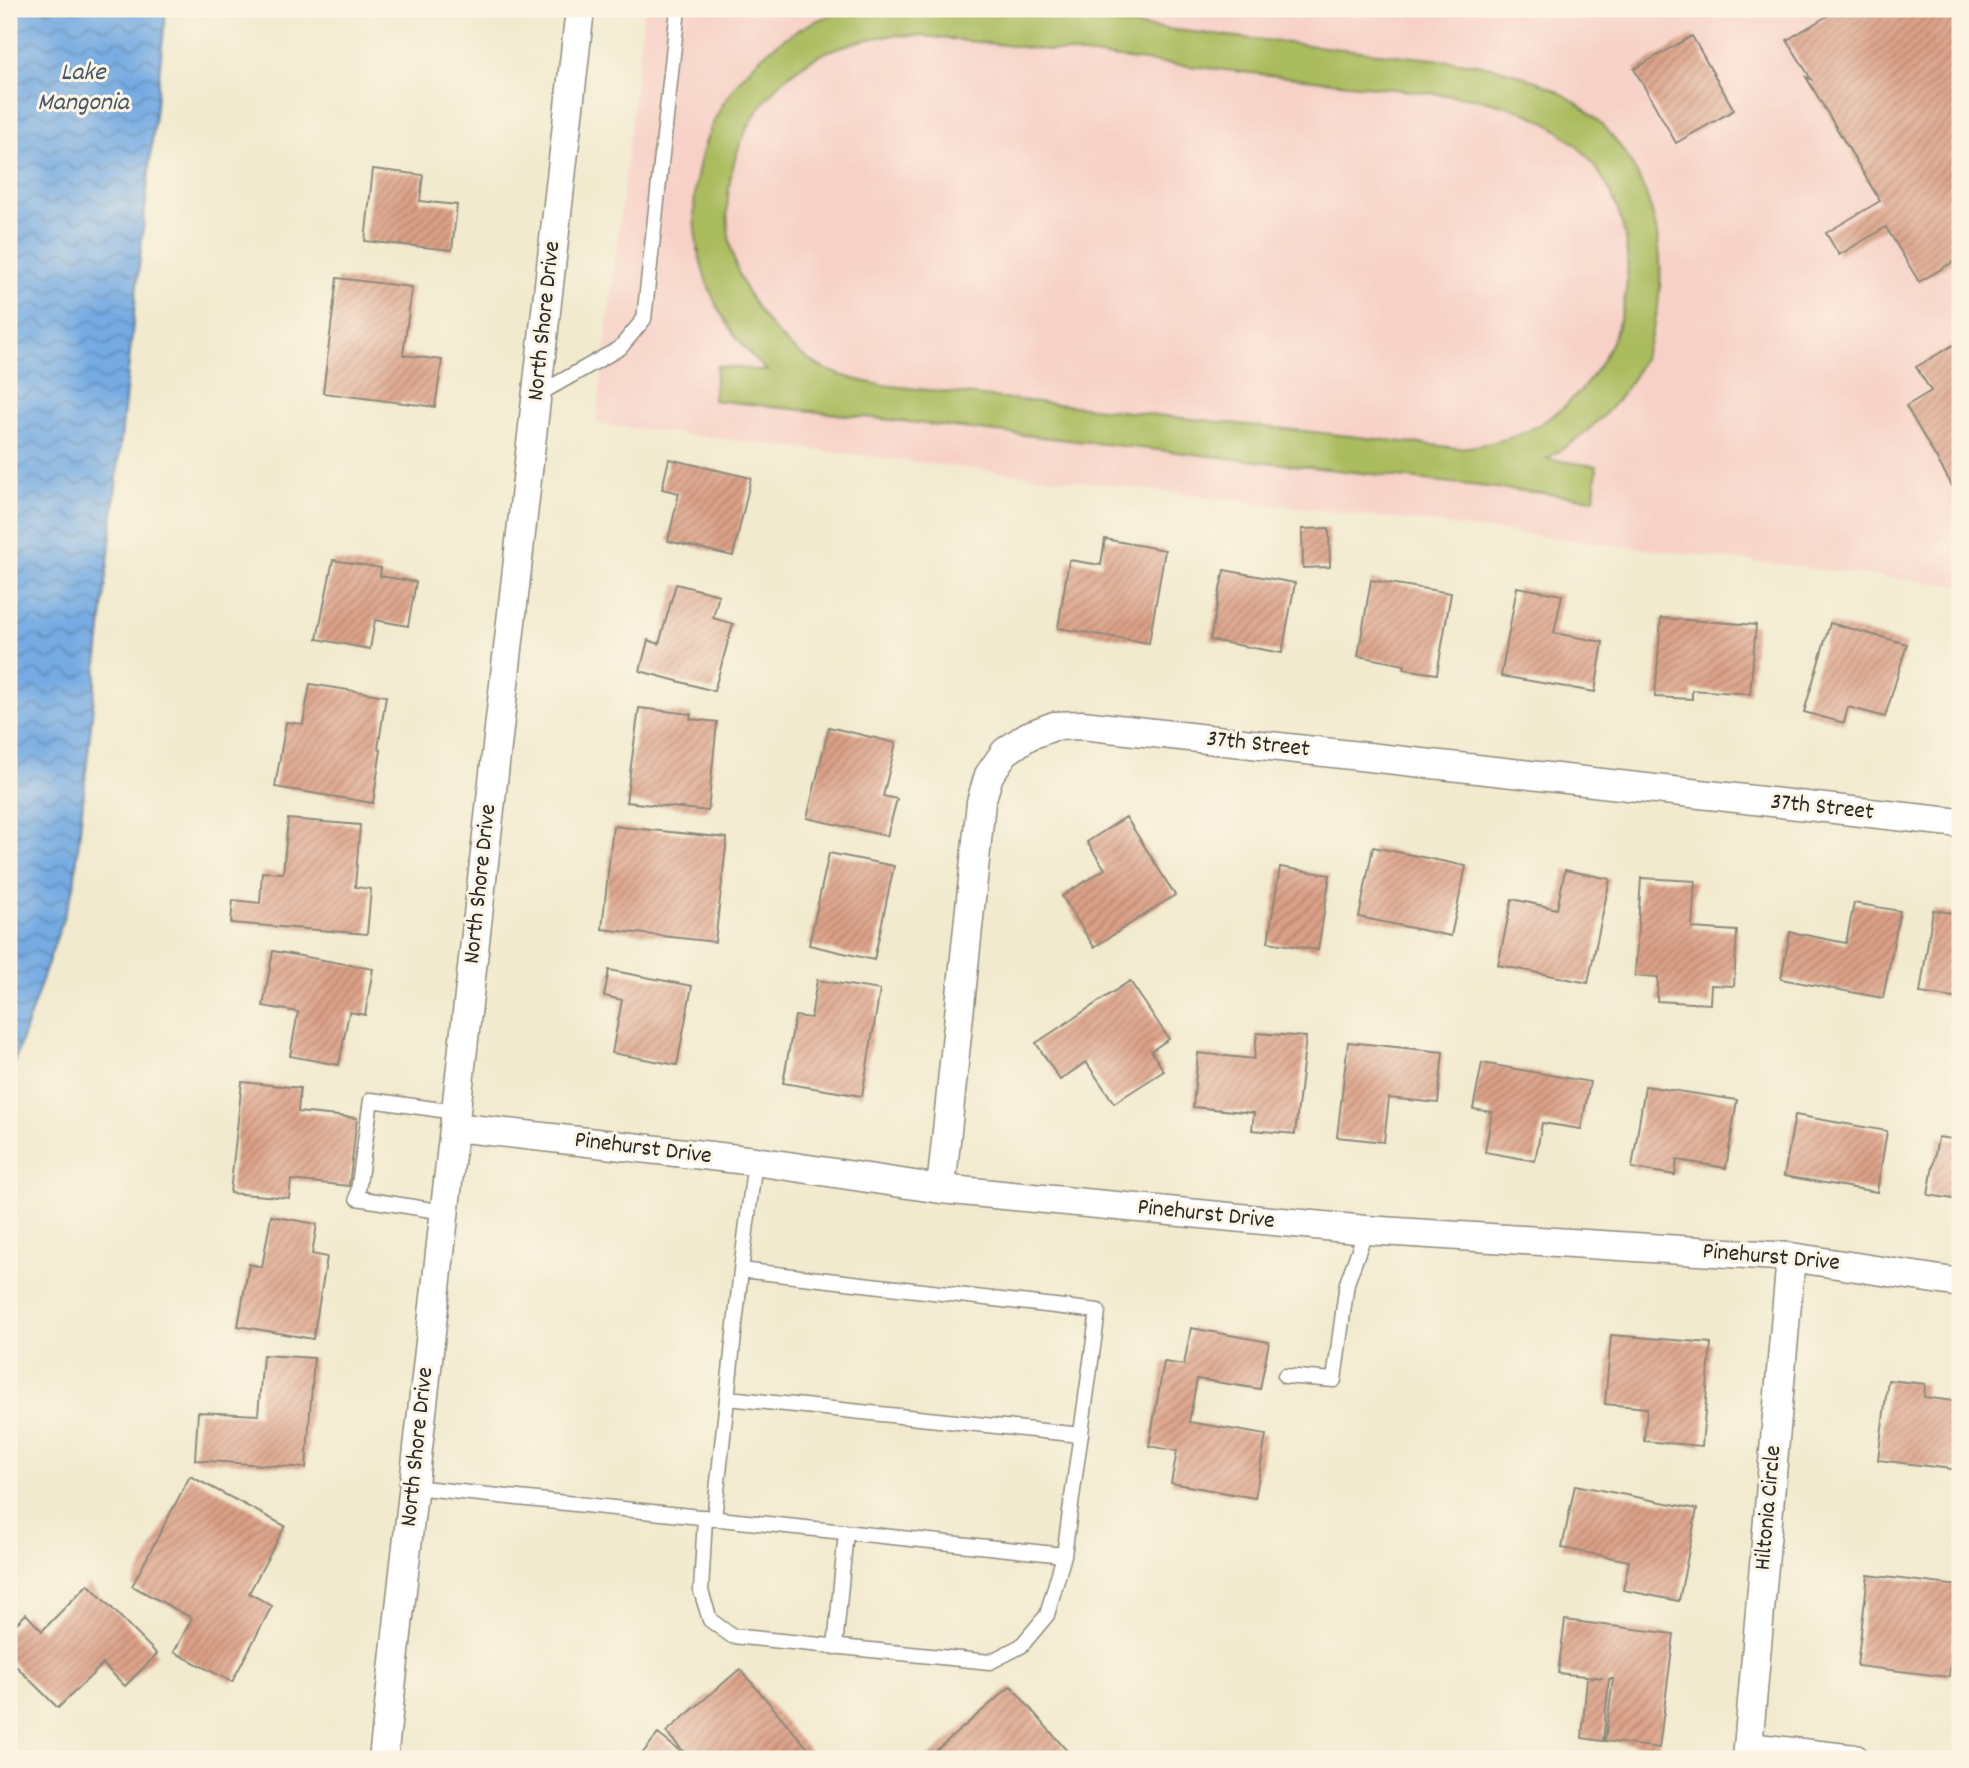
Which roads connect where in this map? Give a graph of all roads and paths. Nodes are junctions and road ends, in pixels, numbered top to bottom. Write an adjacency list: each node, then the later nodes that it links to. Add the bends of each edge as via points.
1 (580, 9): 3 (street, North Shore Drive)
2 (678, 9): 3 (lane, via 643,319 620,348)
3 (536, 396): 5 (street, North Shore Drive)
4 (1960, 823): 7 (street, 37th Street, via 1082,725 1054,726 1005,752 989,775 981,802)
5 (454, 1120): 6 (street, Pinehurst Drive); 8 (street, North Shore Drive); 8 (lane, via 371,1100 357,1198)
6 (755, 1161): 7 (street, Pinehurst Drive); 11 (lane)
7 (942, 1189): 9 (street, Pinehurst Drive)
8 (444, 1212): 16 (street, North Shore Drive)
9 (1366, 1230): 10 (street, Pinehurst Drive); 13 (lane, via 1347,1283 1334,1380)
10 (1791, 1257): 12 (street, Pinehurst Drive); 21 (street, Hiltonia Circle)
11 (741, 1270): 14 (lane); 15 (lane, via 1098,1311)
12 (1960, 1283)
13 (1285, 1376)
14 (728, 1398): 15 (lane); 17 (lane)
15 (1081, 1435): 19 (lane)
16 (413, 1487): 17 (lane); 22 (street, North Shore Drive)
17 (710, 1518): 18 (lane); 20 (lane, via 701,1591 710,1620 732,1636)
18 (846, 1532): 19 (lane); 20 (lane)
19 (1064, 1555): 20 (lane, via 1047,1615 1021,1646 990,1662)
20 (835, 1647)
21 (1748, 1753): 23 (street)
22 (383, 1759)
23 (1855, 1759)

